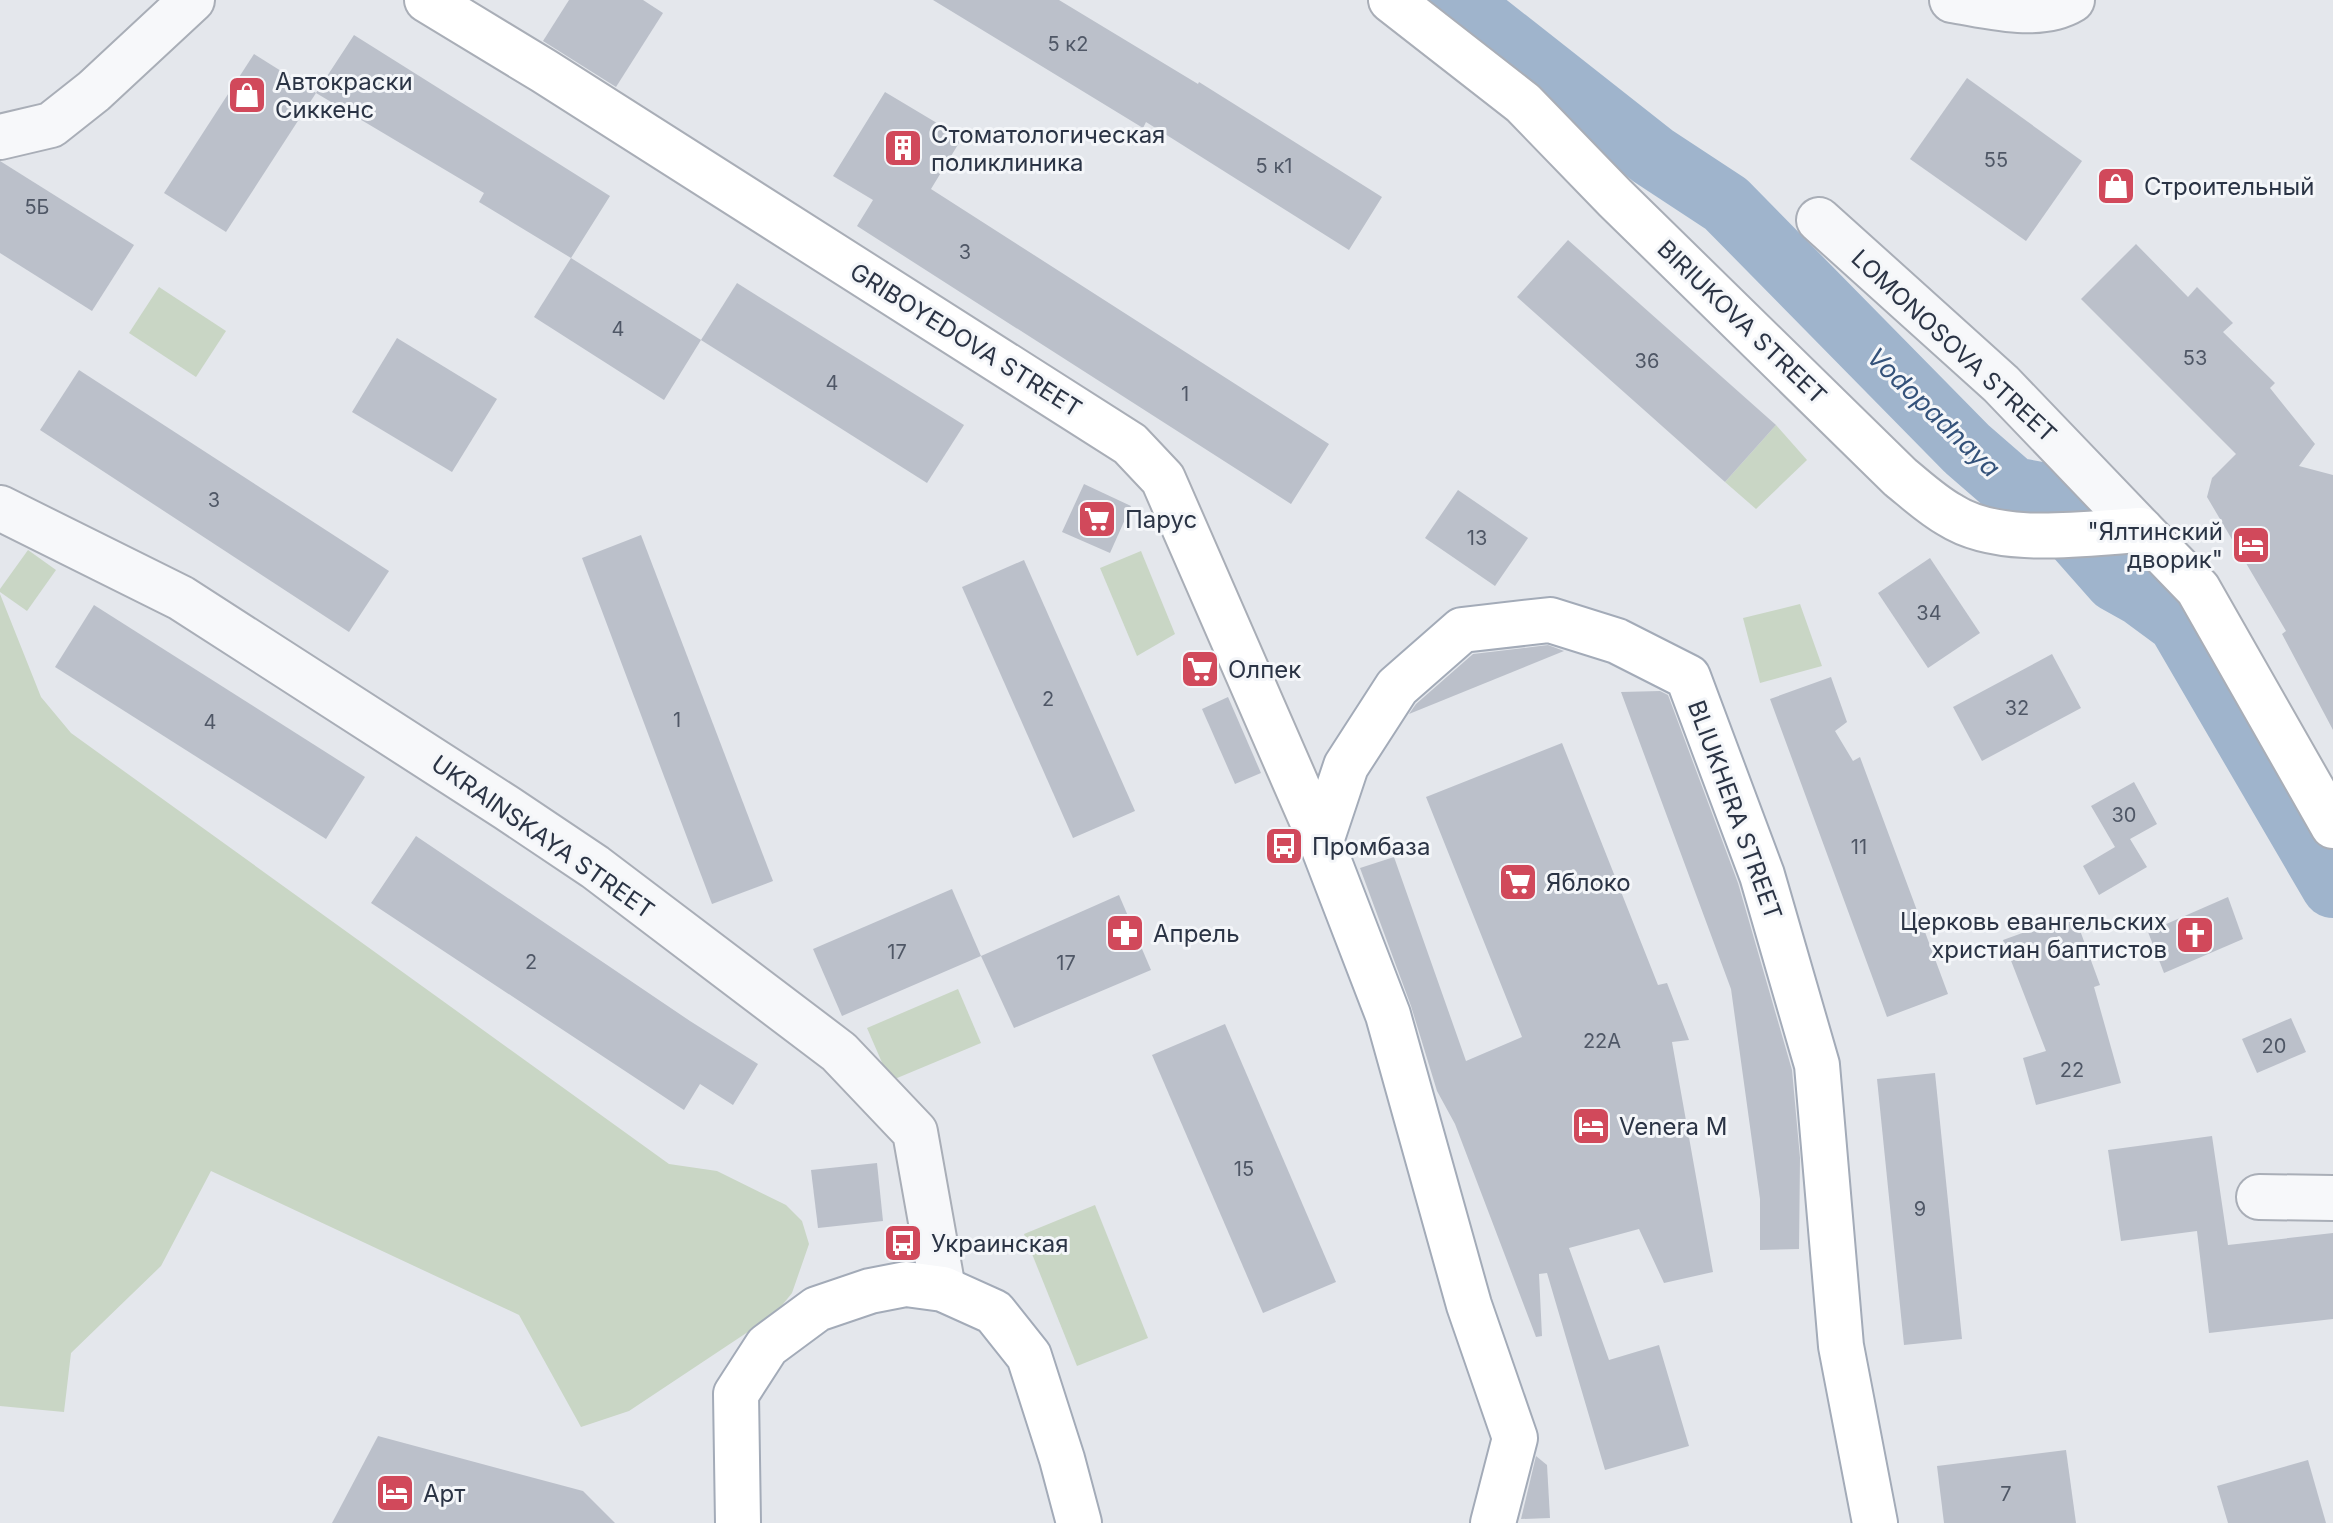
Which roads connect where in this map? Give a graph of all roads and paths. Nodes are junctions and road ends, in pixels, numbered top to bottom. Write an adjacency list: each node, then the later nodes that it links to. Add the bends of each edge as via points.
1 (192, 0): 6 (street, via 51,125)
2 (427, 0): 11 (main road, GRIBOYEDOVA STREET, via 1130,444 1163,479)
3 (1391, 0): 9 (main road, BIRIUKOVA STREET, via 1523,103 1900,477 1951,517 2031,536)
4 (1952, 0): 5 (street, via 2006,9 2057,9)
5 (2072, 0)
6 (0, 137)
7 (1819, 220): 9 (street, LOMONOSOVA STREET, via 2001,384)
8 (0, 508): 14 (street, UKRAINSKAYA STREET, via 181,598 507,808 595,867 839,1052 915,1132)
9 (2141, 530): 10 (main road, LOMONOSOVA STREET, via 2198,589)
10 (2333, 826)
11 (1321, 841): 17 (main road, via 1388,1015 1469,1305 1515,1438); 18 (main road, BLIUKHERA STREET, via 1346,766 1397,687 1462,630 1550,620 1617,641 1688,677 1762,875 1817,1065 1841,1346)
12 (2259, 1197): 13 (street)
13 (2333, 1198)
14 (943, 1289): 15 (main road, via 906,1284 870,1291 817,1309 767,1346 736,1394); 16 (main road, via 994,1312 1029,1356)
15 (738, 1523)
16 (1079, 1523)
17 (1493, 1523)
18 (1875, 1523)

